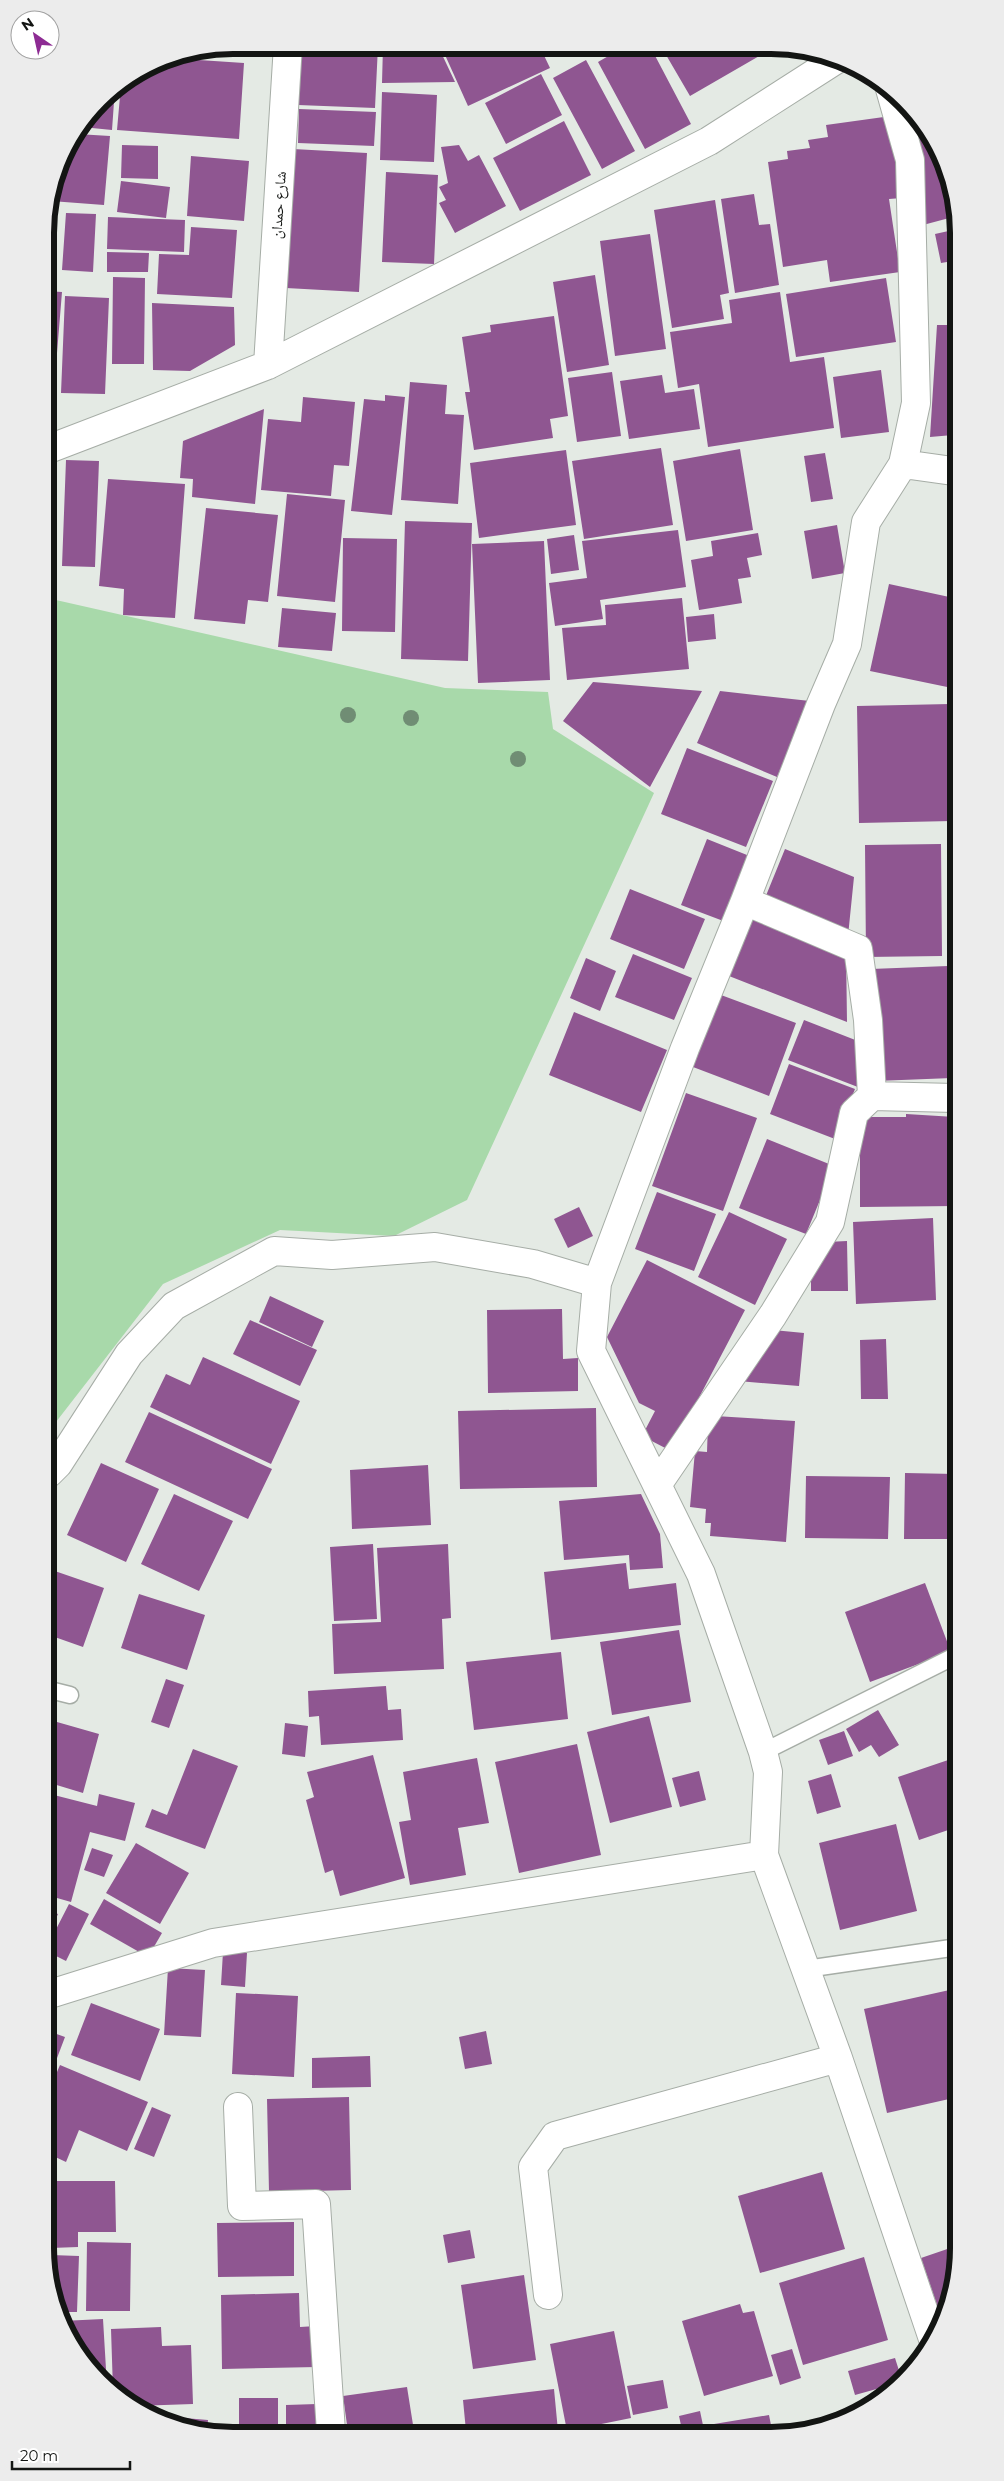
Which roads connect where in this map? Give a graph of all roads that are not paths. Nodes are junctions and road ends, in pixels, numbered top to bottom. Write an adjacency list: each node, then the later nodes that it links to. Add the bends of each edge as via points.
1 (287, 54): 4 (street, شارع حمدان)
2 (829, 63): 4 (street, via 710,141)
3 (894, 102): 6 (street, via 910,160 916,403)
4 (268, 365): 5 (street)
5 (54, 447)
6 (903, 464): 7 (street); 8 (street, via 866,522 847,644)
7 (950, 470)
8 (745, 902): 9 (street, via 858,949 868,1020); 11 (street, via 685,1048)
9 (872, 1096): 10 (street); 13 (street, via 854,1113 830,1222 773,1314)
10 (950, 1098)
11 (597, 1283): 12 (street, via 533,1264 435,1247 332,1255 274,1251 174,1306 129,1354); 13 (street, via 591,1351)
12 (54, 1468)
13 (656, 1485): 17 (street, via 701,1574)
14 (950, 1658): 17 (lane)
15 (54, 1691): 16 (lane)
16 (70, 1695)
17 (763, 1752): 18 (street, via 768,1772)
18 (764, 1855): 20 (street); 21 (street, via 213,1943)
19 (950, 1948): 20 (lane)
20 (806, 1969): 22 (street)
21 (54, 1993)
22 (838, 2058): 24 (street, via 555,2136 534,2167); 25 (street)
23 (238, 2107): 26 (street, via 242,2206 316,2204)
24 (548, 2295)
25 (931, 2329)
26 (331, 2427)

